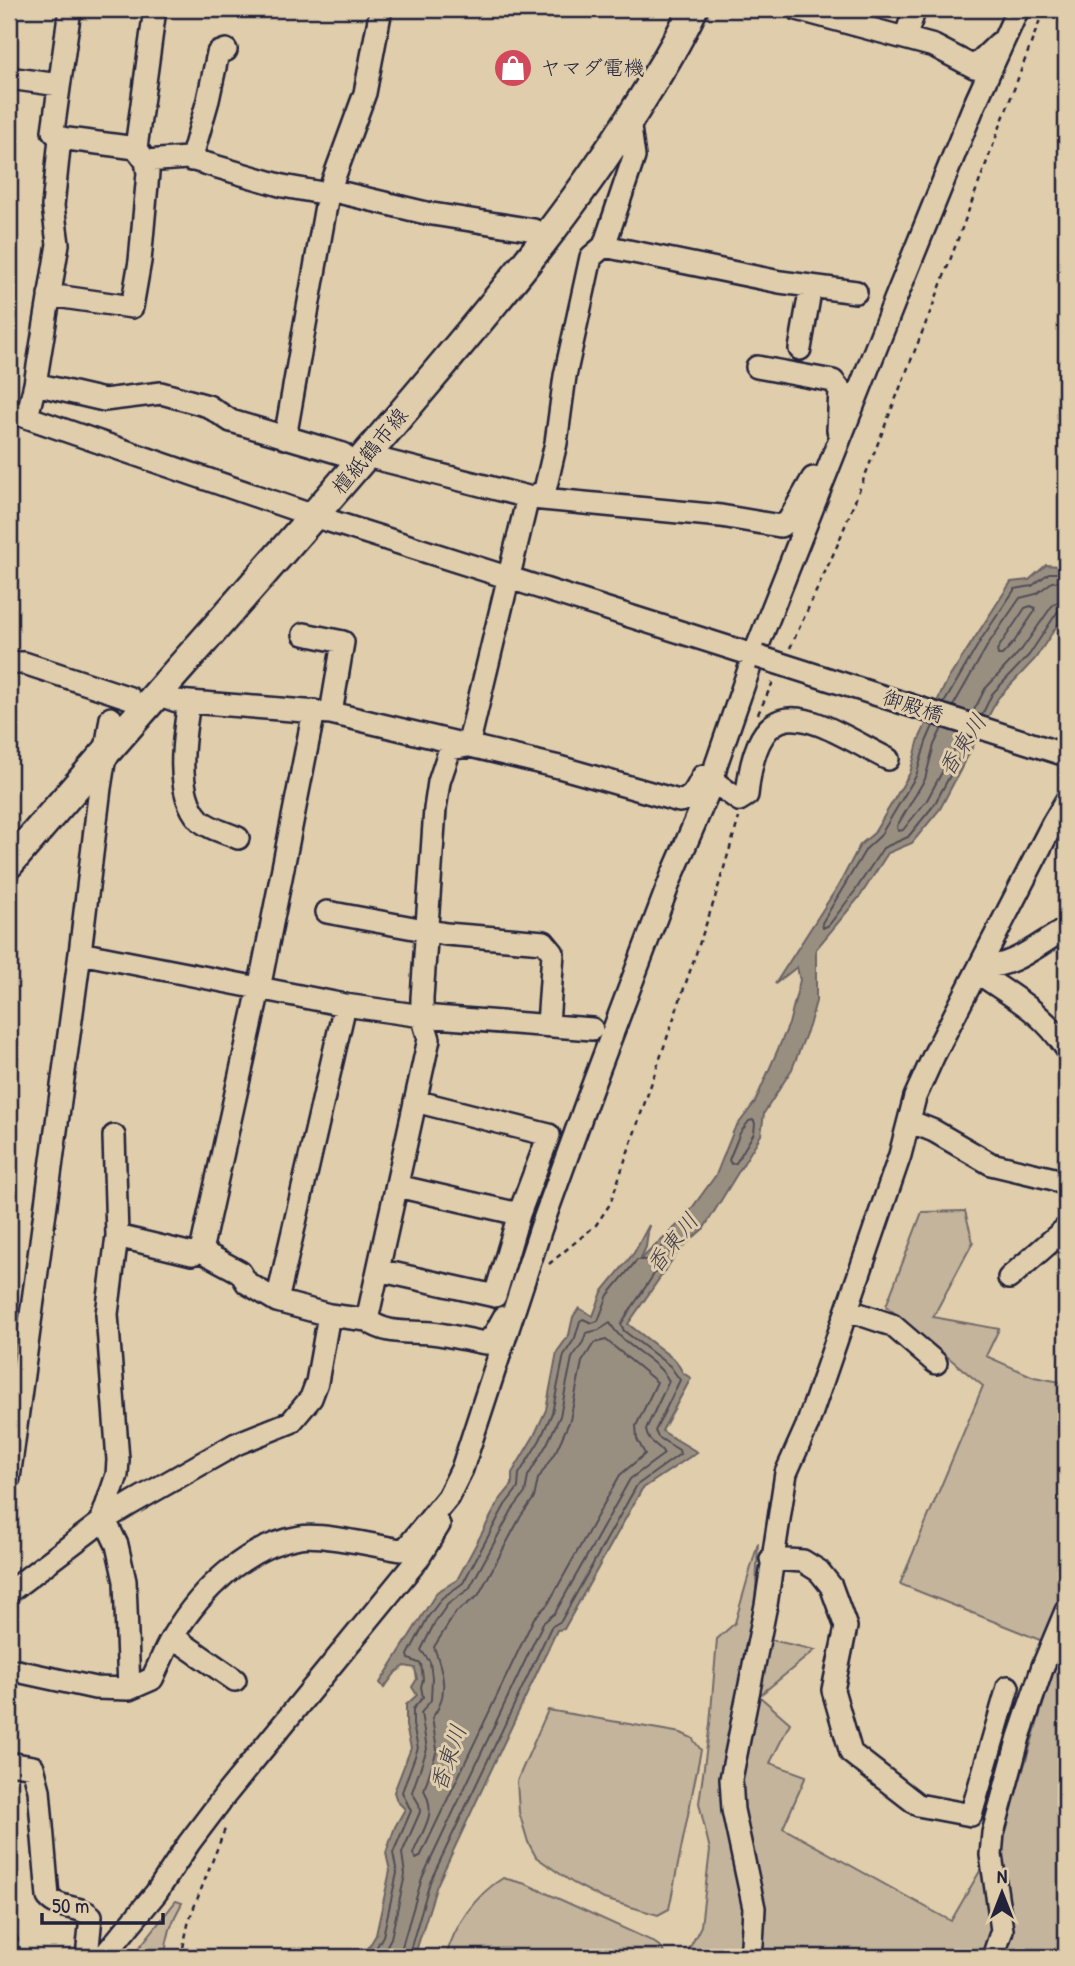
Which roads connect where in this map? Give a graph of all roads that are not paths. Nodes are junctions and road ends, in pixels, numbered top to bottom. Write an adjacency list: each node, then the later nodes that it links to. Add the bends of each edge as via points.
1 (69, 9): 13 (street)
2 (155, 9): 16 (street)
3 (381, 9): 18 (street, via 365,93)
4 (672, 9): 19 (main road, 檀紙鶴市線, via 608,122)
5 (693, 9): 14 (main road, 檀紙鶴市線)
6 (915, 9): 10 (street)
7 (1018, 9): 9 (street)
8 (809, 10): 10 (street)
9 (1008, 35): 10 (street, via 974,67 934,46); 29 (street, via 968,121)
10 (905, 38)
11 (226, 50): 17 (street, via 218,53)
12 (9, 78): 13 (street)
13 (59, 85): 15 (street, via 53,131)
14 (629, 120): 20 (street, via 635,157); 30 (main road, 檀紙鶴市線, via 527,265)
15 (60, 138): 16 (street); 23 (street, via 53,206 58,244)
16 (141, 155): 17 (street); 23 (street, via 148,173 132,307)
17 (191, 160): 18 (street, via 283,186)
18 (329, 192): 19 (street); 28 (street)
19 (534, 230): 30 (main road, 檀紙鶴市線)
20 (604, 246): 21 (street); 31 (street, via 592,257 545,490)
21 (811, 286): 22 (street); 24 (street)
22 (856, 292)
23 (49, 295): 26 (street)
24 (800, 349)
25 (757, 367): 29 (street, via 833,382 840,390)
26 (35, 384): 27 (street); 28 (street, via 104,400 161,393 208,406 231,421)
27 (18, 414): 32 (street, 御殿橋)
28 (285, 438): 30 (street)
29 (839, 442): 31 (street, via 826,454 788,522 780,526); 35 (street)
30 (354, 455): 31 (street); 32 (main road, 檀紙鶴市線)
31 (532, 498): 33 (street, via 527,501)
32 (304, 513): 33 (street, 御殿橋); 38 (main road, 檀紙鶴市線)
33 (508, 577): 35 (street, 御殿橋); 40 (street)
34 (304, 634): 39 (street, via 342,642)
35 (757, 656): 42 (street, 御殿橋, bridge); 44 (street)
36 (9, 663): 38 (street, via 24,663)
37 (189, 702): 38 (street); 39 (street); 47 (street, via 183,738 186,794 199,819)
38 (132, 704): 41 (main road, 檀紙鶴市線); 41 (street); 46 (main road, 檀紙鶴市線)
39 (323, 712): 40 (street); 54 (street)
40 (468, 746): 44 (street, via 679,801 692,795 707,769); 51 (street, via 450,750 439,782)
41 (106, 753): 48 (main road, 檀紙鶴市線); 52 (street)
42 (1066, 755)
43 (888, 759): 44 (street, via 811,720 788,718 770,724 760,737 747,794 739,800)
44 (715, 773): 73 (street, via 591,1090)
45 (1066, 801): 53 (street)
46 (9, 835)
47 (238, 838)
48 (9, 864)
49 (327, 912): 51 (street)
50 (1066, 929): 53 (street, via 1015,959)
51 (427, 930): 56 (street); 57 (street, via 544,942 553,953)
52 (80, 953): 54 (street); 77 (street)
53 (978, 969): 59 (street, via 1045,1019); 61 (street, via 934,1055)
54 (259, 989): 55 (street); 68 (street)
55 (345, 1005): 56 (street); 71 (street)
56 (422, 1016): 57 (street); 60 (street, via 429,1039)
57 (548, 1024): 58 (street)
58 (592, 1029)
59 (1066, 1048)
60 (415, 1101): 64 (street); 65 (street, via 549,1135)
61 (909, 1121): 63 (street, via 991,1164); 72 (street)
62 (114, 1136): 67 (street)
63 (1066, 1185)
64 (397, 1186): 65 (street); 69 (street)
65 (519, 1214): 69 (street, via 495,1296)
66 (1066, 1228): 70 (street)
67 (117, 1236): 68 (street, via 192,1254); 79 (street, via 107,1314 118,1460)
68 (201, 1251): 71 (street, via 240,1272 247,1283)
69 (378, 1270): 75 (street)
70 (1009, 1278)
71 (278, 1301): 74 (street)
72 (847, 1310): 76 (street, via 892,1325); 80 (street, via 786,1473)
73 (514, 1313): 75 (street, via 505,1316 486,1343 388,1331); 78 (street, via 462,1469)
74 (329, 1315): 75 (street); 79 (street, via 317,1382 300,1414 236,1444)
75 (367, 1320)
76 (936, 1363)
77 (9, 1478)
78 (447, 1497): 83 (street, via 401,1550 302,1536 265,1548 232,1567 212,1586); 90 (street, via 447,1514 418,1559 226,1794 156,1893)
79 (104, 1520): 81 (street); 87 (street, via 117,1545 125,1581)
80 (771, 1559): 86 (street, via 803,1561 820,1572 831,1587 846,1627 834,1690 851,1753 918,1805 971,1815); 91 (street, via 731,1779 733,1811 754,1908)
81 (9, 1592)
82 (1066, 1611): 92 (street, via 1023,1725 993,1833 991,1855 1002,1930)
83 (173, 1637): 85 (street); 87 (street, via 152,1679)
84 (9, 1673): 87 (street, via 95,1688)
85 (235, 1680)
86 (1008, 1688)
87 (129, 1689)
88 (9, 1763): 89 (street, via 33,1767 39,1790 47,1897 91,1916)
89 (87, 1957)
90 (103, 1957)
91 (749, 1957)
92 (993, 1957)

